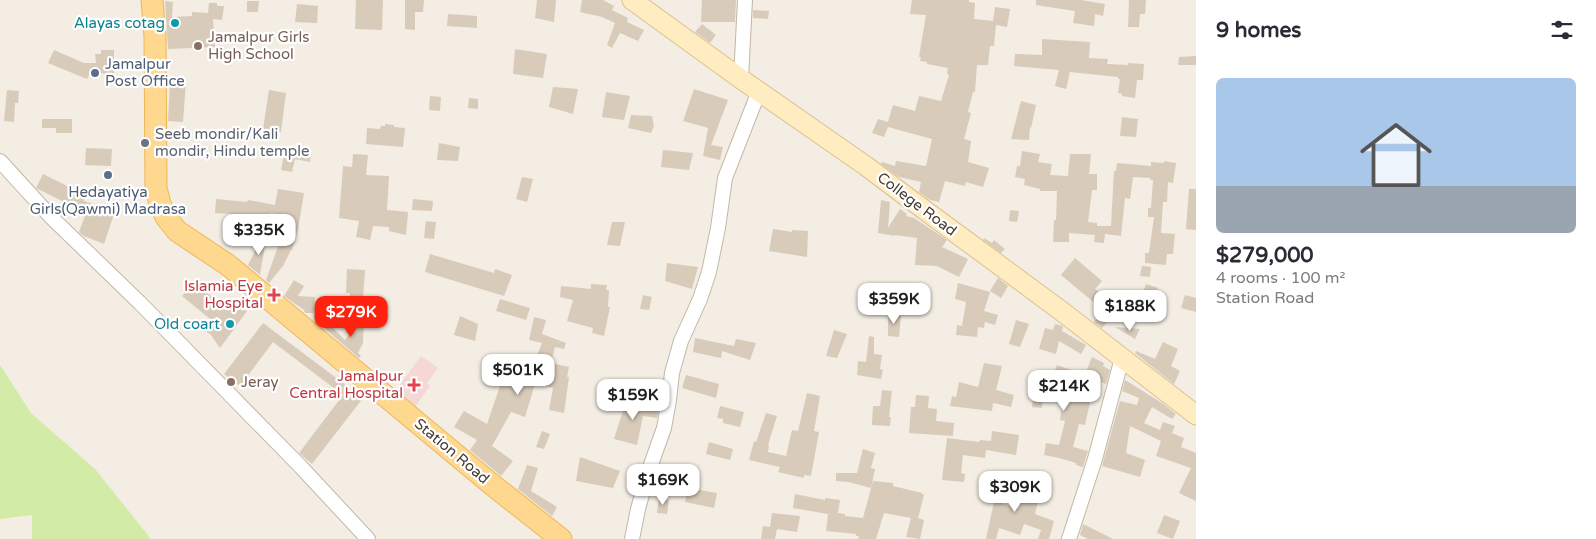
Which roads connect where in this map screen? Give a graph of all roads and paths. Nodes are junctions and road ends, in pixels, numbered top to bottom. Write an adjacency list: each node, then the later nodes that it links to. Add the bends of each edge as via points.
1 (152, 0): 10 (main road, Station Road, via 156,188 166,217 178,231 228,265)
2 (632, 0): 4 (main road, College Road)
3 (744, 0): 4 (street)
4 (741, 79): 5 (main road, College Road)
5 (759, 91): 7 (main road, College Road, via 866,166); 11 (street, via 725,178 709,272 681,341 672,373 664,428 648,473)
6 (0, 161): 9 (street, via 52,218 140,303)
7 (1122, 358): 8 (main road, College Road); 12 (street)
8 (1196, 415)
9 (368, 539)
10 (561, 539)
11 (632, 539)
12 (1069, 539)

